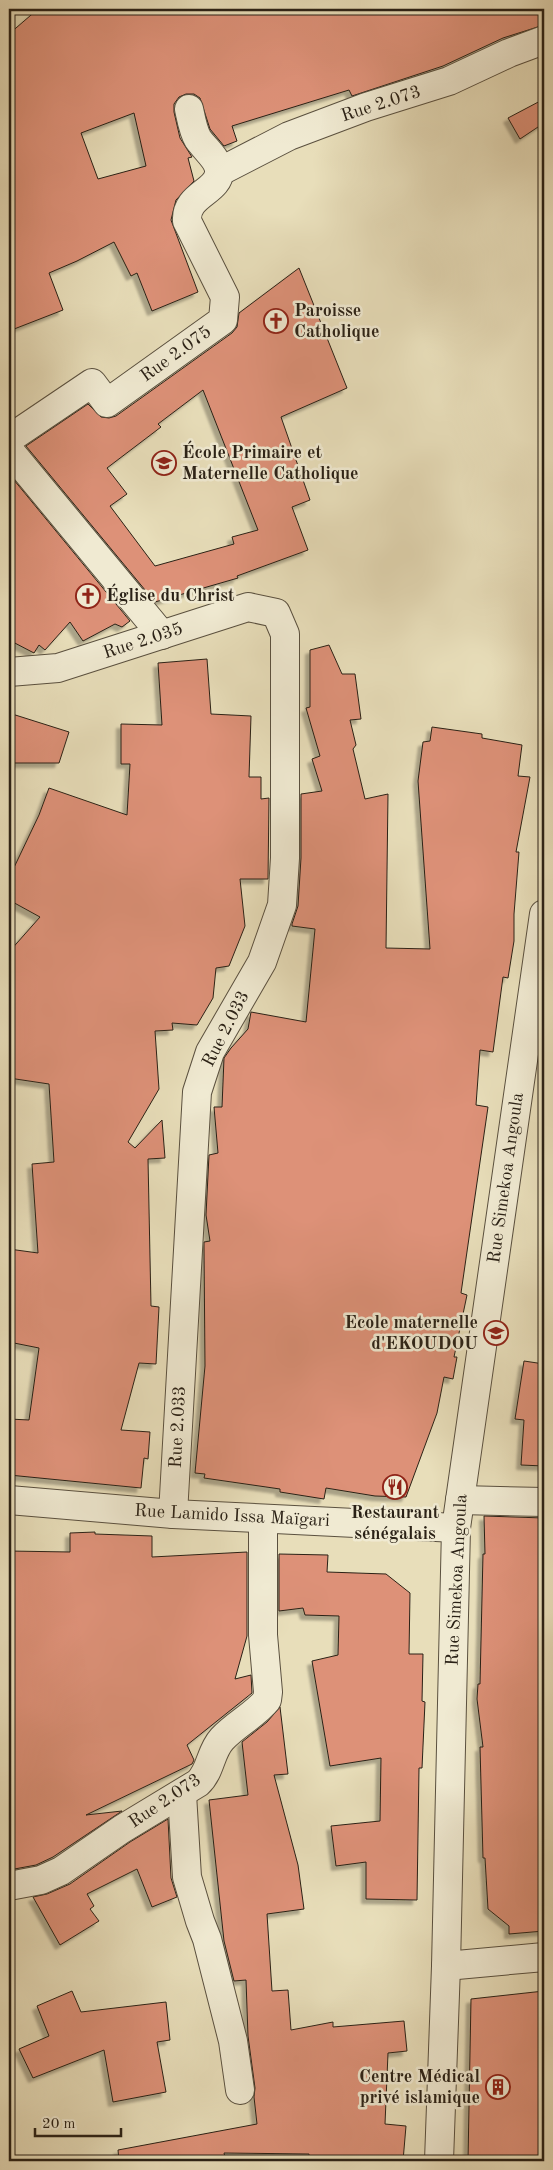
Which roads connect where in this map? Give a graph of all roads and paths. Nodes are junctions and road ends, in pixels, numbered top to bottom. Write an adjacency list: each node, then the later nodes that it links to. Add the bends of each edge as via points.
1 (544, 40): 3 (street, Rue 2.073, via 448,81 289,136)
2 (189, 109): 3 (street, via 196,137)
3 (220, 172): 4 (street, Rue 2.075, via 217,181 186,211 187,221 224,297 223,320 107,403 92,383)
4 (9, 439)
5 (9, 450): 7 (street)
6 (276, 612): 7 (street, Rue 2.035, via 248,607); 13 (street, Rue 2.033, via 285,634 282,905 262,962 210,1052 198,1092)
7 (162, 635): 8 (street, Rue 2.035, via 58,668)
8 (9, 672)
9 (544, 914): 11 (street, Rue Simekoa Angoula)
10 (9, 1500): 13 (street, Rue Lamido Issa Maïgari)
11 (460, 1500): 12 (street); 15 (street, Rue Simekoa Angoula)
12 (544, 1502)
13 (173, 1514): 14 (street, Rue Lamido Issa Maïgari)
14 (263, 1518): 15 (street, Rue Lamido Issa Maïgari); 16 (street, Rue 2.073, via 261,1553 267,1700 221,1740 212,1754 205,1777)
15 (456, 1528): 19 (street, Rue Simekoa Angoula)
16 (182, 1794): 17 (street, Rue 2.073, via 122,1829 61,1871 41,1880); 20 (street, via 187,1877 233,2041)
17 (9, 1886)
18 (544, 1957): 19 (street)
19 (446, 1966): 21 (street, Rue Simekoa Angoula)
20 (240, 2090)
21 (439, 2161)

